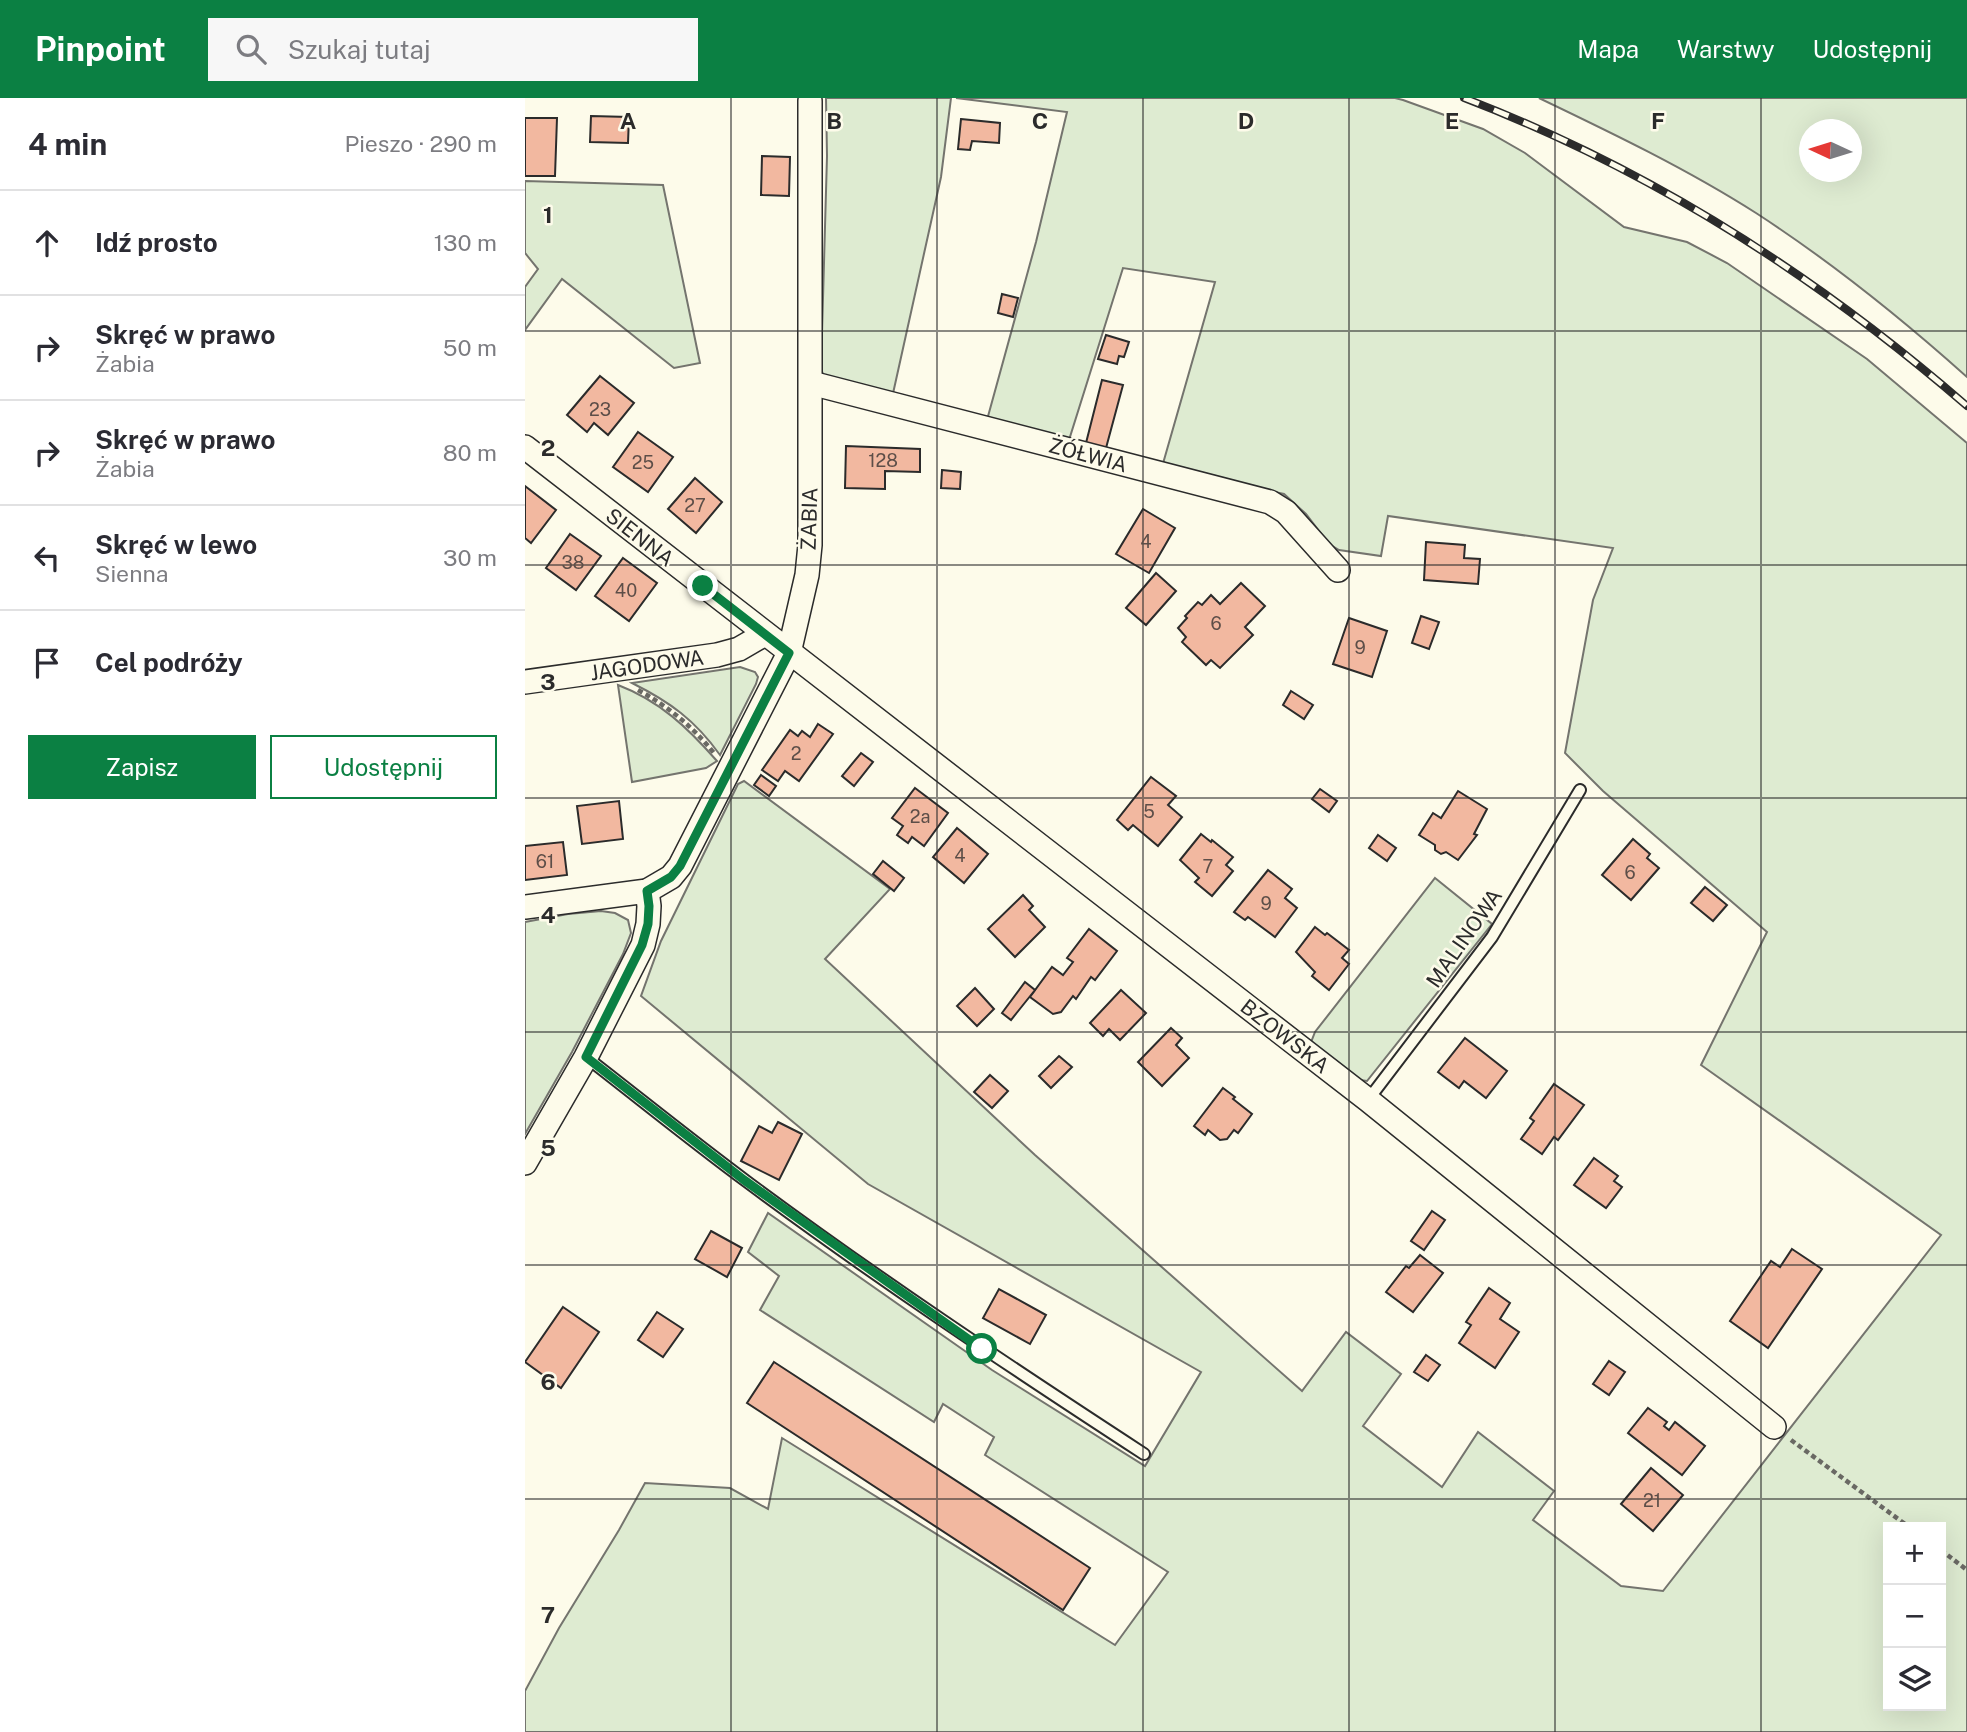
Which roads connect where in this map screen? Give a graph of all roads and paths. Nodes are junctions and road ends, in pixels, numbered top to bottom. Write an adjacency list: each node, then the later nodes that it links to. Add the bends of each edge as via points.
1 (810, 101): 2 (street, ŻABIA)
2 (811, 383): 4 (street, ŻÓŁWIA, via 1270,502 1286,512); 6 (street, ŻABIA, via 810,545)
3 (525, 447): 5 (street, SIENNA)
4 (1338, 570)
5 (765, 634): 6 (street, SIENNA); 7 (street, JAGODOWA, via 717,655)
6 (789, 653): 11 (street, ŻABIA, via 680,866); 14 (street, BZOWSKA)
7 (525, 682)
8 (632, 686): 9 (path, via 686,722)
9 (722, 762)
10 (1580, 790): 14 (lane, MALINOWA, via 1492,937)
11 (647, 891): 12 (street, ŻABIA); 13 (street, via 648,924 642,945)
12 (525, 907)
13 (586, 1057): 15 (street); 17 (lane, via 841,1250)
14 (1368, 1101): 16 (street, BZOWSKA)
15 (525, 1163)
16 (1774, 1427): 18 (path)
17 (1144, 1454)
18 (1902, 1522)
19 (1946, 1554): 20 (path)
20 (1967, 1570)

